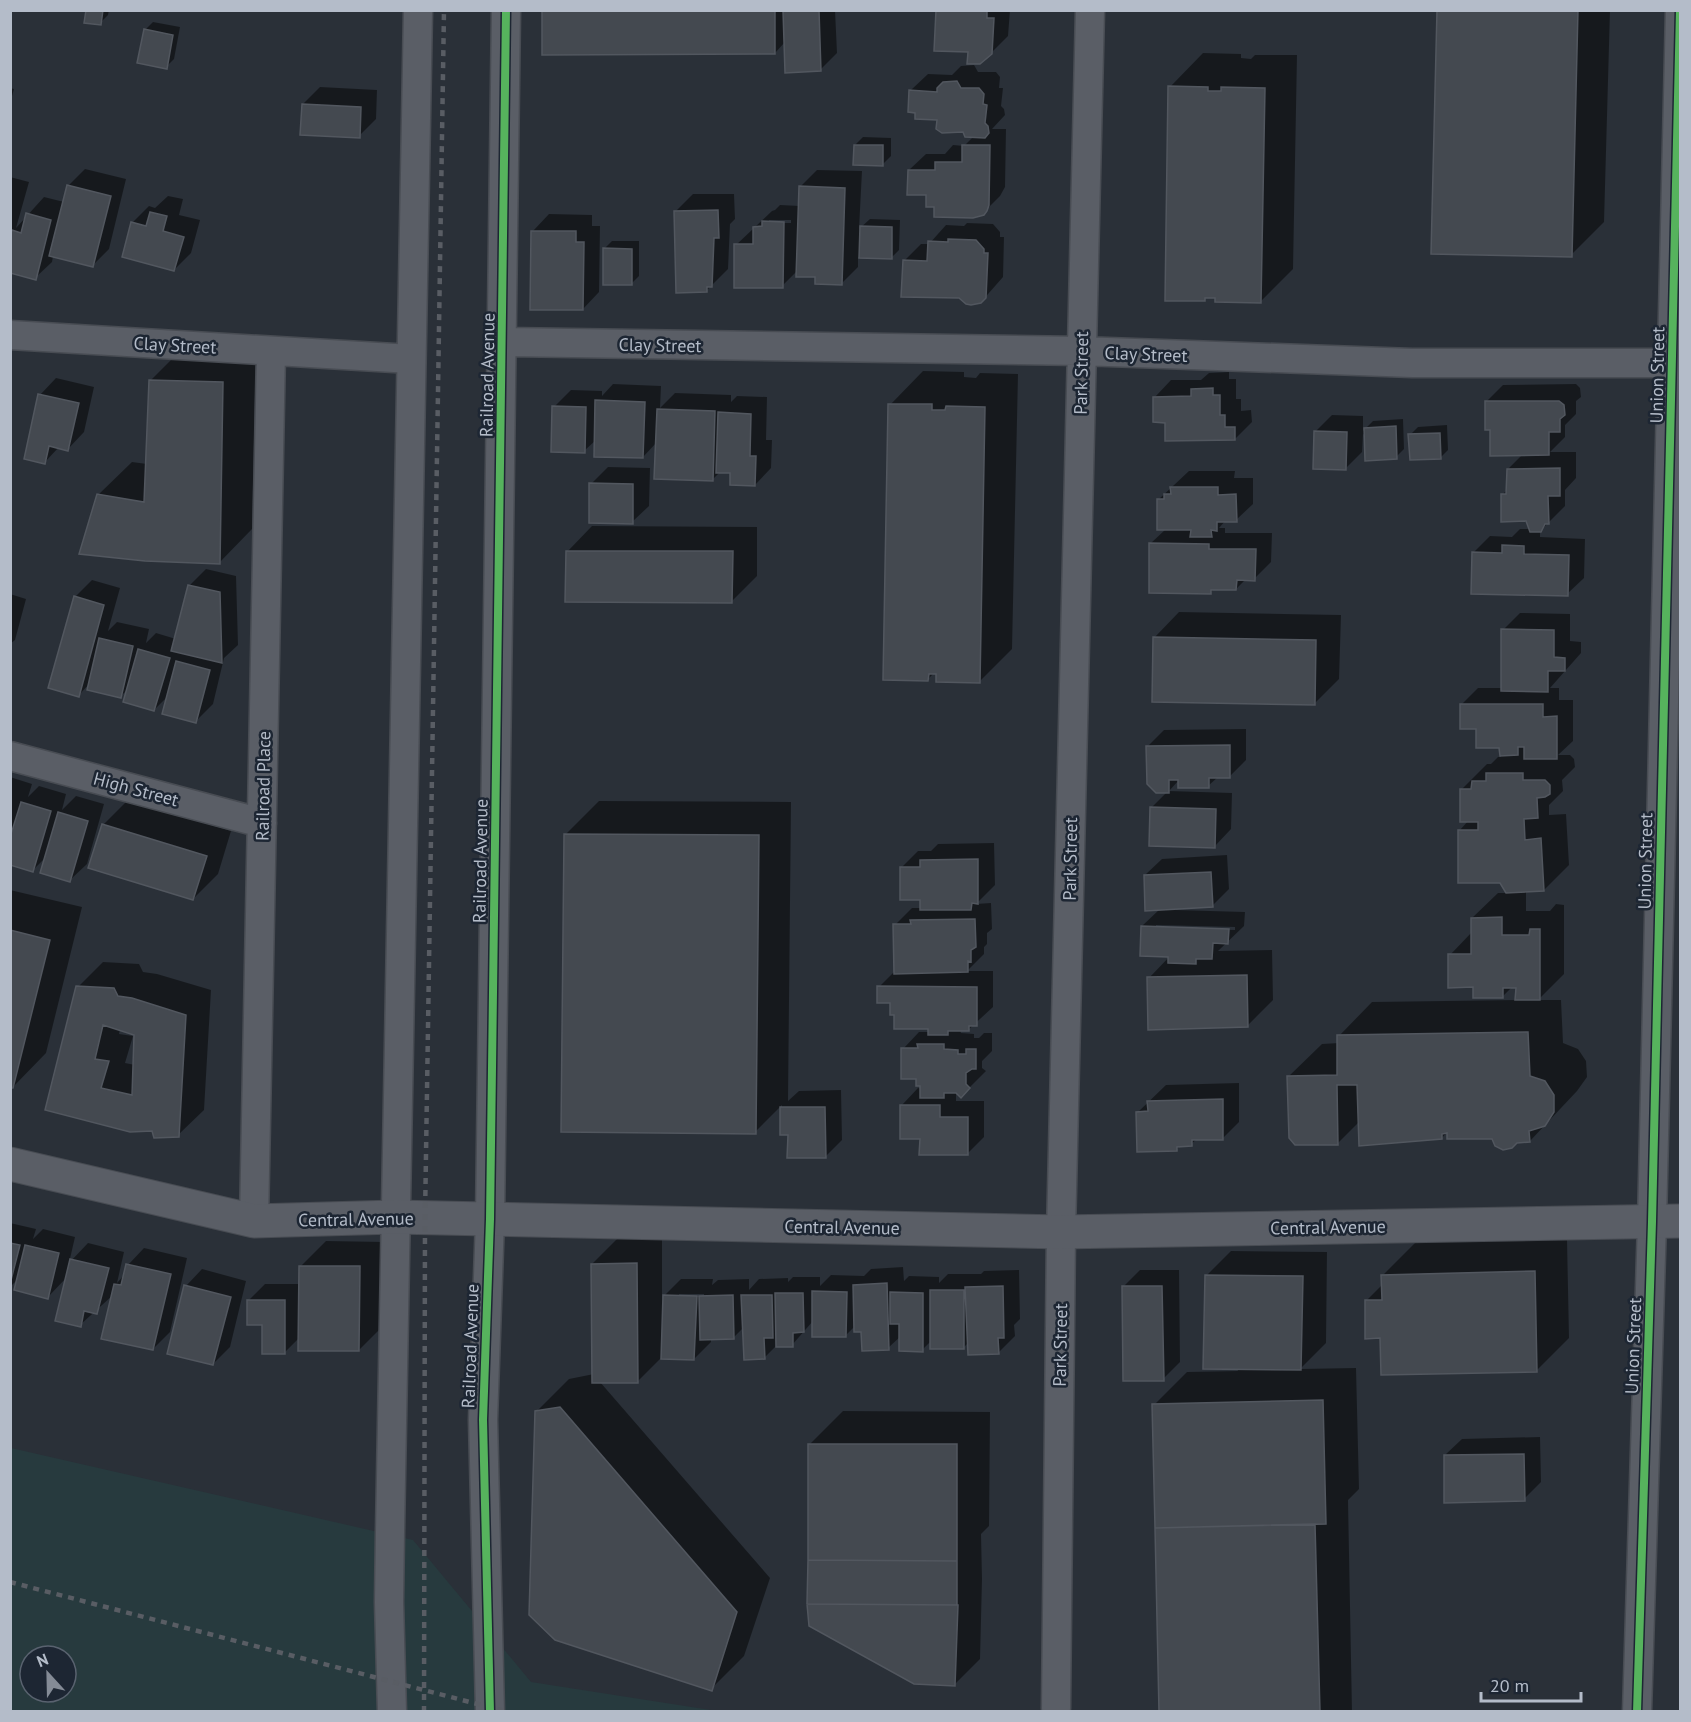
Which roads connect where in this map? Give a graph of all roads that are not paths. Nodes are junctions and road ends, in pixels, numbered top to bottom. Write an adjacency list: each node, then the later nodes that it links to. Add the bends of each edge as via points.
1 (418, 10): 9 (street)
2 (506, 10): 6 (street, Railroad Avenue)
3 (1090, 10): 8 (street, Park Street)
4 (1680, 10): 10 (street, Union Street)
5 (10, 335): 7 (street, Clay Street)
6 (502, 342): 8 (street, Clay Street); 15 (street, Railroad Avenue)
7 (271, 351): 9 (street, Clay Street); 12 (street, Railroad Place)
8 (1081, 351): 10 (street, Clay Street, via 1412,363); 18 (street, Park Street)
9 (411, 359): 14 (street)
10 (1676, 363): 17 (street, Union Street)
11 (10, 756): 12 (street, High Street)
12 (262, 823): 16 (street, Railroad Place)
13 (10, 1164): 16 (street, Central Avenue)
14 (395, 1217): 15 (street, Central Avenue); 16 (street, Central Avenue); 20 (street, via 389,1602)
15 (490, 1220): 18 (street, Central Avenue); 21 (street, Railroad Avenue, via 483,1420)
16 (254, 1221)
17 (1666, 1222): 18 (street, Central Avenue); 22 (street, Union Street)
18 (1061, 1232): 19 (street, Park Street)
19 (1056, 1708)
20 (392, 1712)
21 (490, 1712)
22 (1637, 1712)

